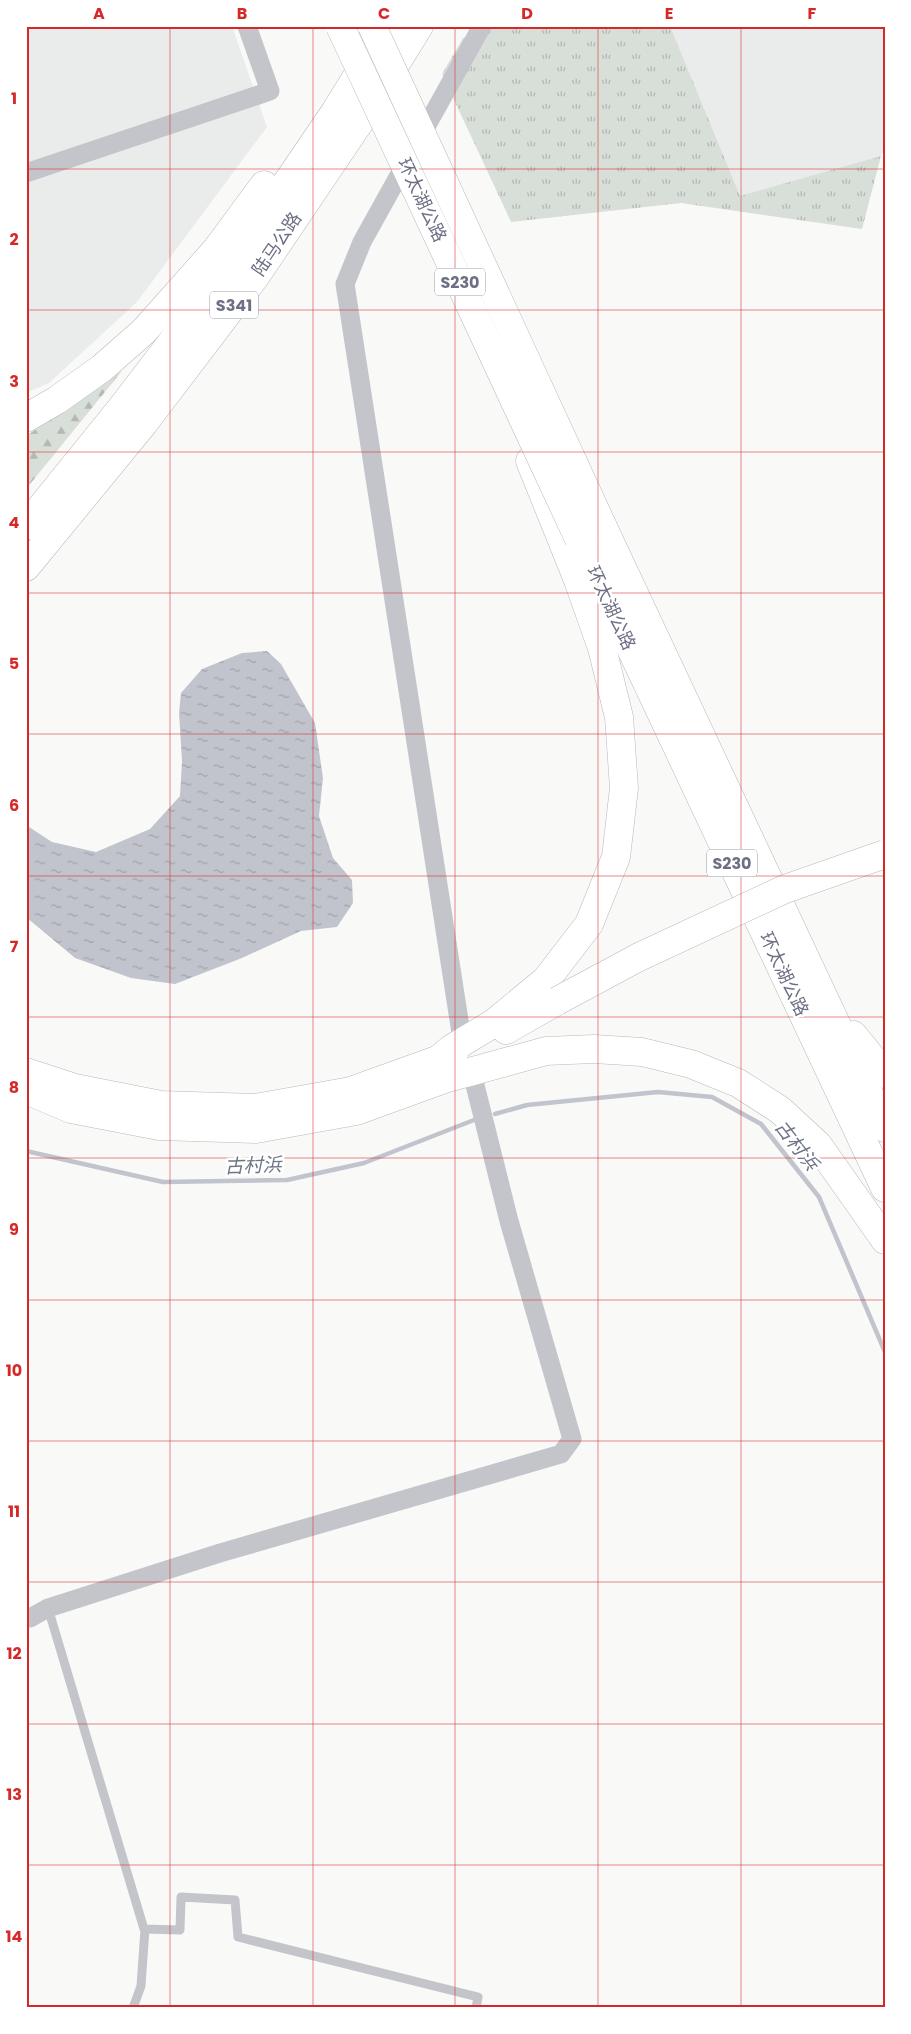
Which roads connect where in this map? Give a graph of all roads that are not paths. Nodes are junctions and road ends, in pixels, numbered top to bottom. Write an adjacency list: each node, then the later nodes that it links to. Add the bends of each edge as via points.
1 (247, 26): 8 (street, via 270,91)
2 (340, 26): 12 (highway, 环太湖公路 / S230, bridge, via 448,255)
3 (372, 26): 15 (highway, 环太湖公路 / S230, bridge)
4 (380, 26): 10 (highway, via 216,250 144,331 102,368)
5 (388, 26): 11 (highway, 陆马公路 / S341, via 335,112 234,262)
6 (419, 26): 9 (highway, 陆马公路 / S341, via 357,126)
7 (482, 26): 19 (street, via 362,242 345,284)
8 (26, 173)
9 (282, 236): 13 (highway, 陆马公路 / S341, via 255,277 144,423); 14 (highway, via 154,431)
10 (26, 418)
11 (26, 526)
12 (571, 542): 21 (highway, via 578,580 602,648 619,717 624,788 616,857 589,924 546,980 494,1023 451,1049); 28 (highway, 环太湖公路 / S230)
13 (26, 567)
14 (26, 587)
15 (652, 633): 23 (highway, via 748,820 837,1008 858,1042); 27 (highway, 环太湖公路 / S230)
16 (885, 854): 18 (highway, bridge, via 785,889 639,957)
17 (885, 868): 18 (highway, via 790,901)
18 (560, 1007): 21 (highway, via 471,1048)
19 (460, 1033)
20 (26, 1061): 25 (highway)
21 (441, 1069): 25 (highway, via 351,1091 255,1108 161,1105); 26 (highway, via 356,1111 256,1129 159,1126 71,1108); 29 (highway, via 546,1051 594,1048 642,1052 690,1064 738,1083 780,1110 818,1145)
22 (26, 1072): 25 (highway)
23 (885, 1074)
24 (475, 1086): 30 (street, via 509,1221 572,1439 561,1454 220,1553)
25 (75, 1088)
26 (26, 1090)
27 (885, 1128)
28 (885, 1188)
29 (885, 1240)
30 (48, 1608): 31 (street); 32 (lane)
31 (26, 1617)
32 (145, 1929): 33 (lane, via 141,1986); 34 (lane, via 180,1930 181,1897 235,1900 238,1937 478,1997)
33 (133, 2008)
34 (476, 2008)

